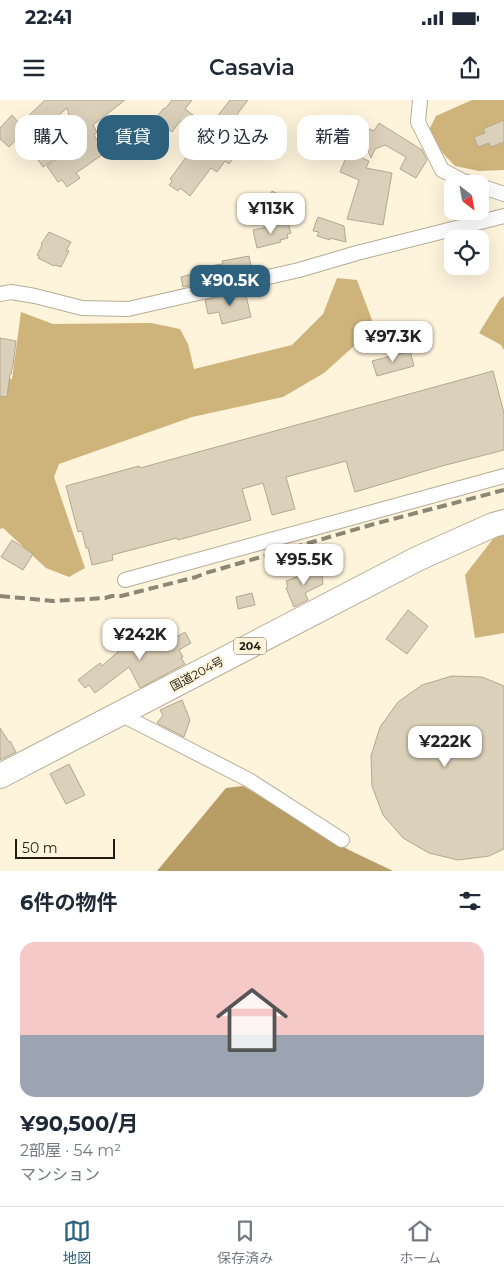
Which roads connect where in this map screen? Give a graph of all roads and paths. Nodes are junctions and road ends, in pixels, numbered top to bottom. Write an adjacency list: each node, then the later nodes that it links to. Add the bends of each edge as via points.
1 (420, 100): 2 (street, via 418,122 442,170)
2 (452, 175)
3 (489, 189): 4 (street)
4 (504, 194)
5 (504, 216): 6 (street, via 299,270 128,309 82,308 36,296 11,292)
6 (0, 294)
7 (504, 476): 9 (street)
8 (504, 522): 10 (highway, 国道204号 / 204, via 417,559)
9 (125, 580)
10 (120, 714): 11 (highway, 国道204号 / 204); 12 (street, via 249,780)
11 (0, 776)
12 (342, 840)

